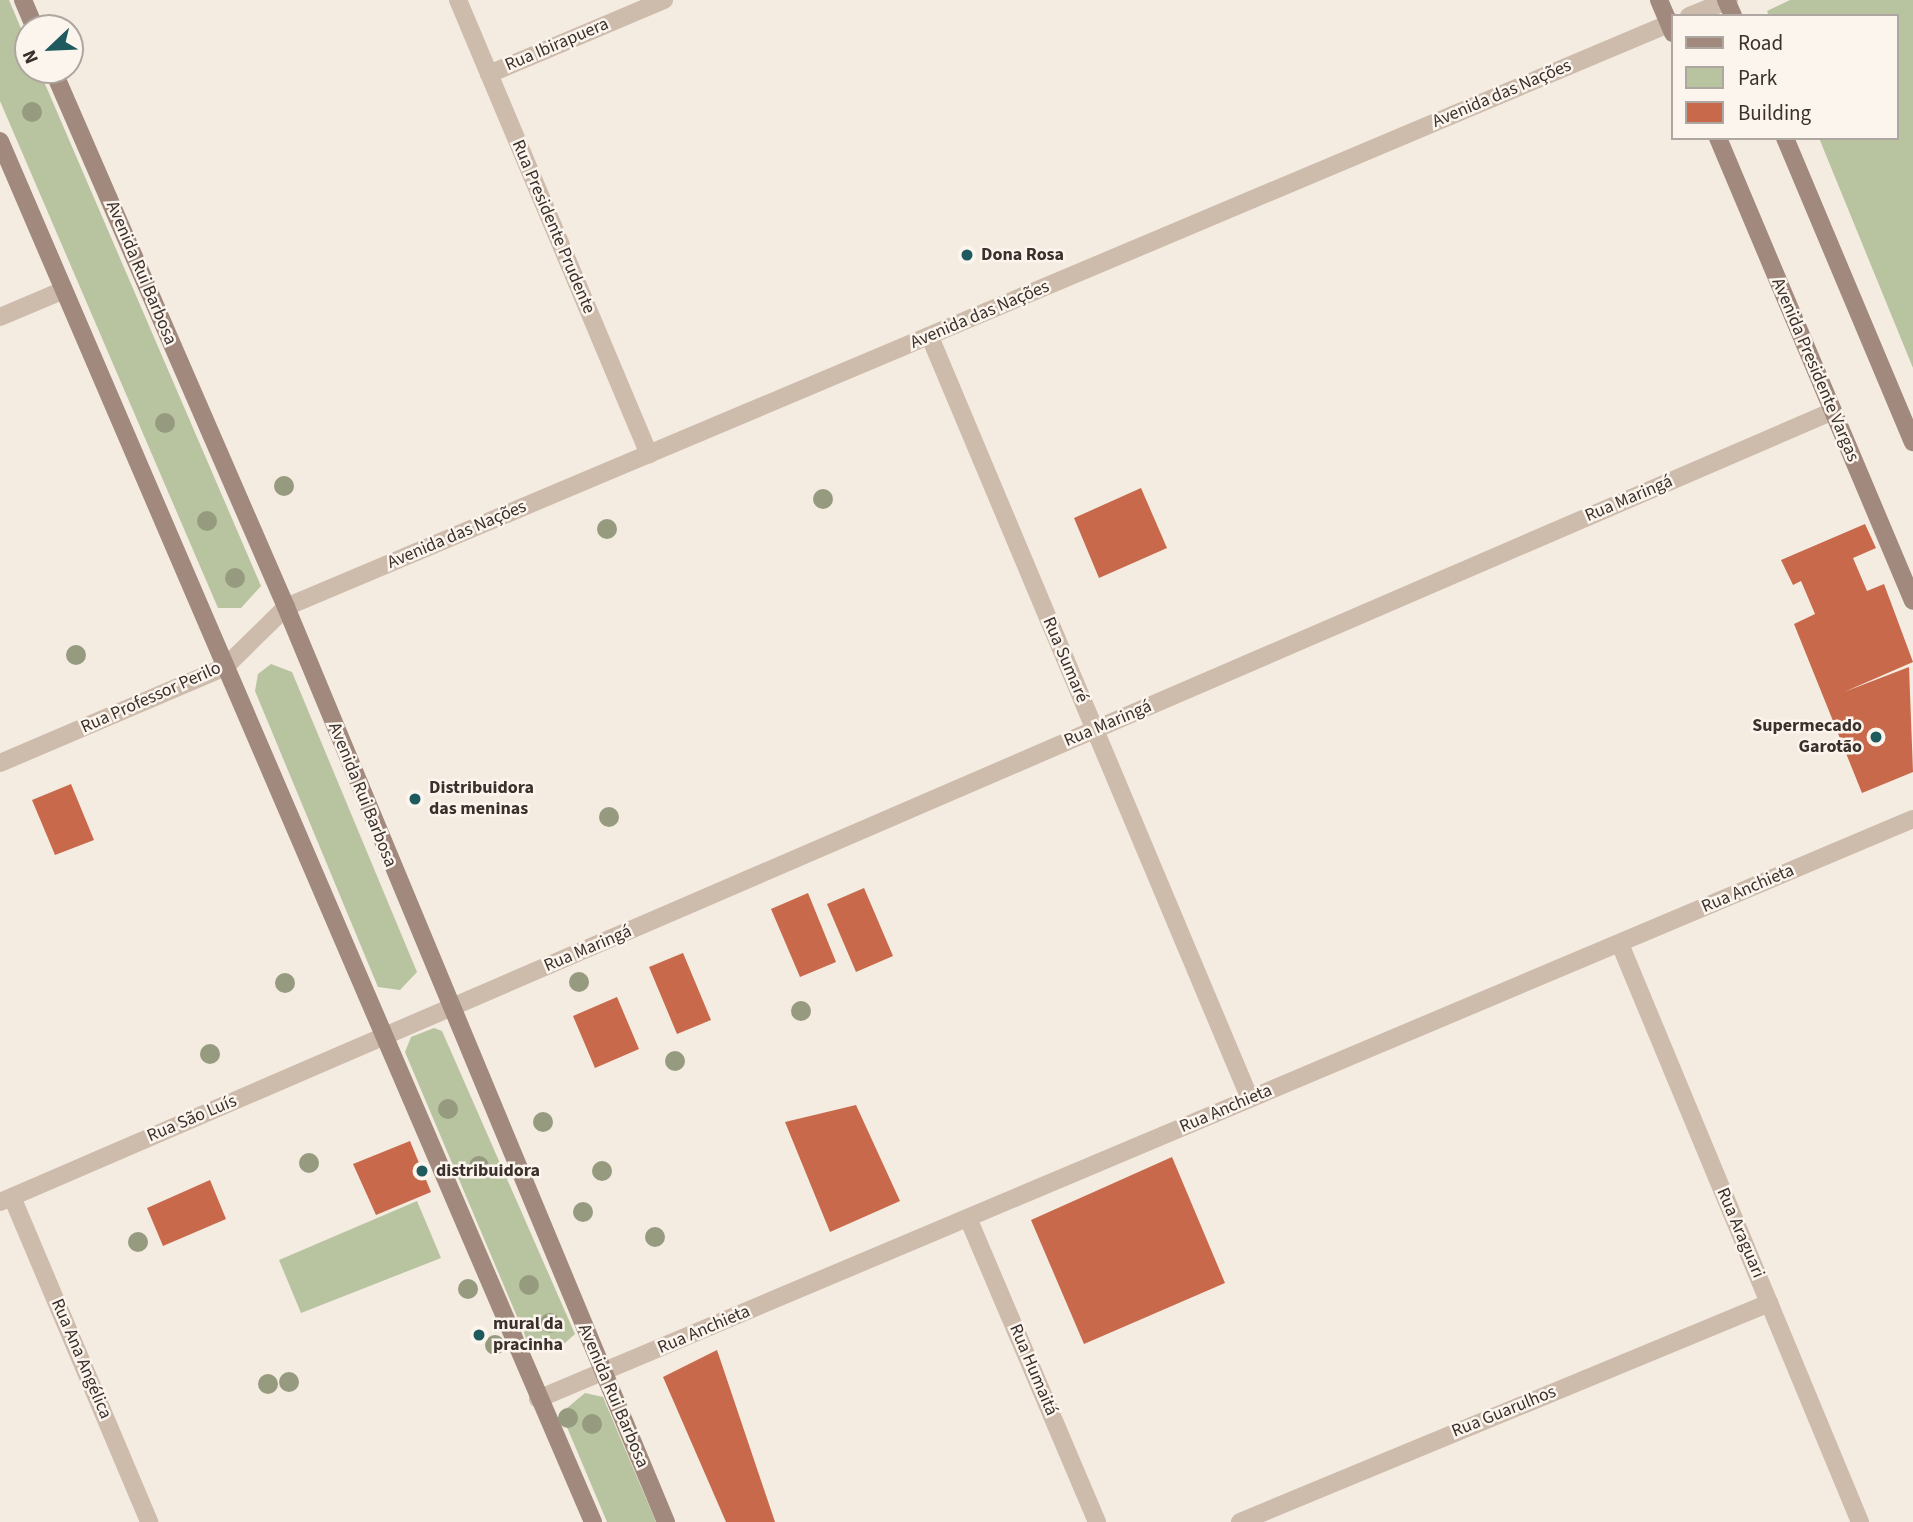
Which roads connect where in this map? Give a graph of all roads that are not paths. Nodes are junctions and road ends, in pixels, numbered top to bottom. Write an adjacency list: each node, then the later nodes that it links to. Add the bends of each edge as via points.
1 (458, 0): 7 (street, Rua Presidente Prudente)
2 (664, 0): 7 (street, Rua Ibirapuera)
3 (1659, 0): 6 (street)
4 (1727, 0): 5 (street)
5 (1694, 14)
6 (1672, 26): 14 (street, Avenida das Nações)
7 (489, 74): 17 (street, Rua Presidente Prudente)
8 (59, 84): 19 (street, Avenida Rui Barbosa)
9 (1719, 140): 15 (street, Avenida Presidente Vargas)
10 (1786, 140): 16 (street)
11 (0, 141): 12 (street)
12 (64, 290): 13 (street); 20 (street)
13 (0, 317)
14 (930, 337): 17 (street, Avenida das Nações); 21 (street, Rua Sumaré)
15 (1832, 411): 18 (street, Avenida Presidente Vargas); 21 (street, Rua Maringá)
16 (1913, 442)
17 (649, 454): 19 (street, Avenida das Nações)
18 (1913, 601)
19 (286, 607): 20 (street, Rua Professor Perilo); 25 (street, Avenida Rui Barbosa)
20 (225, 667): 22 (street, Rua Professor Perilo); 26 (street)
21 (1095, 730): 25 (street, Rua Maringá); 27 (street, Rua Sumaré)
22 (0, 763)
23 (1913, 819): 24 (street, Rua Anchieta)
24 (1620, 944): 27 (street, Rua Anchieta); 30 (street, Rua Araguari)
25 (448, 1009): 26 (street, Rua Maringá); 31 (street, Avenida Rui Barbosa)
26 (383, 1037): 28 (street, Rua São Luís); 32 (street)
27 (1250, 1099): 29 (street, Rua Anchieta)
28 (6, 1199): 33 (street, Rua Ana Angélica)
29 (968, 1218): 31 (street, Rua Anchieta); 36 (street, Rua Humaitá)
30 (1769, 1303): 37 (street, Rua Guarulhos); 38 (street, Rua Araguari)
31 (603, 1372): 32 (street, Rua Anchieta); 35 (street, Avenida Rui Barbosa)
32 (538, 1399): 34 (street)
33 (149, 1522)
34 (593, 1522)
35 (666, 1522)
36 (1097, 1522)
37 (1240, 1522)
38 (1860, 1522)

